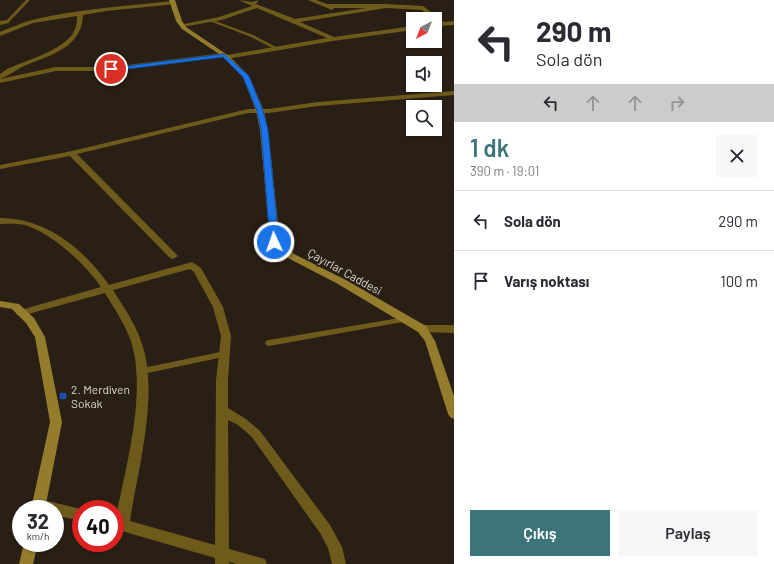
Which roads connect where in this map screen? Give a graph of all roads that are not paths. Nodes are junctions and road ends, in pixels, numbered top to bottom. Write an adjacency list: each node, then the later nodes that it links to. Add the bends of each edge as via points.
1 (28, 0): 13 (lane)
2 (242, 0): 5 (street)
3 (311, 0): 6 (street)
4 (173, 2): 9 (street); 16 (street, Çayırlar Caddesi)
5 (256, 3): 11 (street); 12 (street, via 233,15)
6 (326, 6): 7 (street); 10 (street)
7 (386, 6): 8 (street, via 423,8); 10 (street)
8 (428, 12)
9 (80, 13): 20 (street, via 32,22); 24 (street, via 79,28 75,36 59,48)
10 (343, 13): 11 (street)
11 (294, 20): 21 (street)
12 (213, 21): 16 (street); 22 (lane)
13 (7, 22): 14 (street); 19 (street)
14 (0, 23)
15 (454, 23): 17 (street)
16 (182, 24): 23 (street, Çayırlar Caddesi, via 184,28)
17 (442, 24)
18 (406, 29): 21 (street)
19 (0, 30)
20 (0, 34)
21 (333, 39): 22 (street)
22 (278, 49): 23 (street)
23 (226, 56): 25 (street, via 111,69 56,69); 27 (street, Çayırlar Caddesi, via 246,76)
24 (0, 77)
25 (0, 81)
26 (454, 93): 27 (street)
27 (260, 111): 28 (street, via 248,111 183,125); 35 (street, Çayırlar Caddesi, via 274,242 291,256)
28 (72, 153): 29 (street); 31 (street)
29 (0, 167)
30 (0, 221): 32 (street, via 27,223 45,230 82,260)
31 (173, 256)
32 (108, 289): 34 (street); 39 (street, via 192,265 198,270 218,307 226,336); 40 (street, via 138,347)
33 (0, 304): 34 (street, via 15,306)
34 (22, 313): 43 (street, via 30,320 40,337 56,422)
35 (405, 319): 36 (street, Çayırlar Caddesi); 38 (lane)
36 (422, 329): 37 (street); 42 (street, via 430,341)
37 (454, 329)
38 (269, 343)
39 (225, 354): 40 (lane); 41 (street, via 222,380)
40 (143, 371): 44 (street, via 142,414)
41 (223, 411): 47 (street); 50 (street, via 256,434 325,529 335,547)
42 (454, 414)
43 (39, 500)
44 (123, 500)
45 (124, 525): 47 (street)
46 (29, 552): 48 (street)
47 (222, 559): 49 (street)
48 (26, 564)
49 (260, 564)
50 (339, 564)

